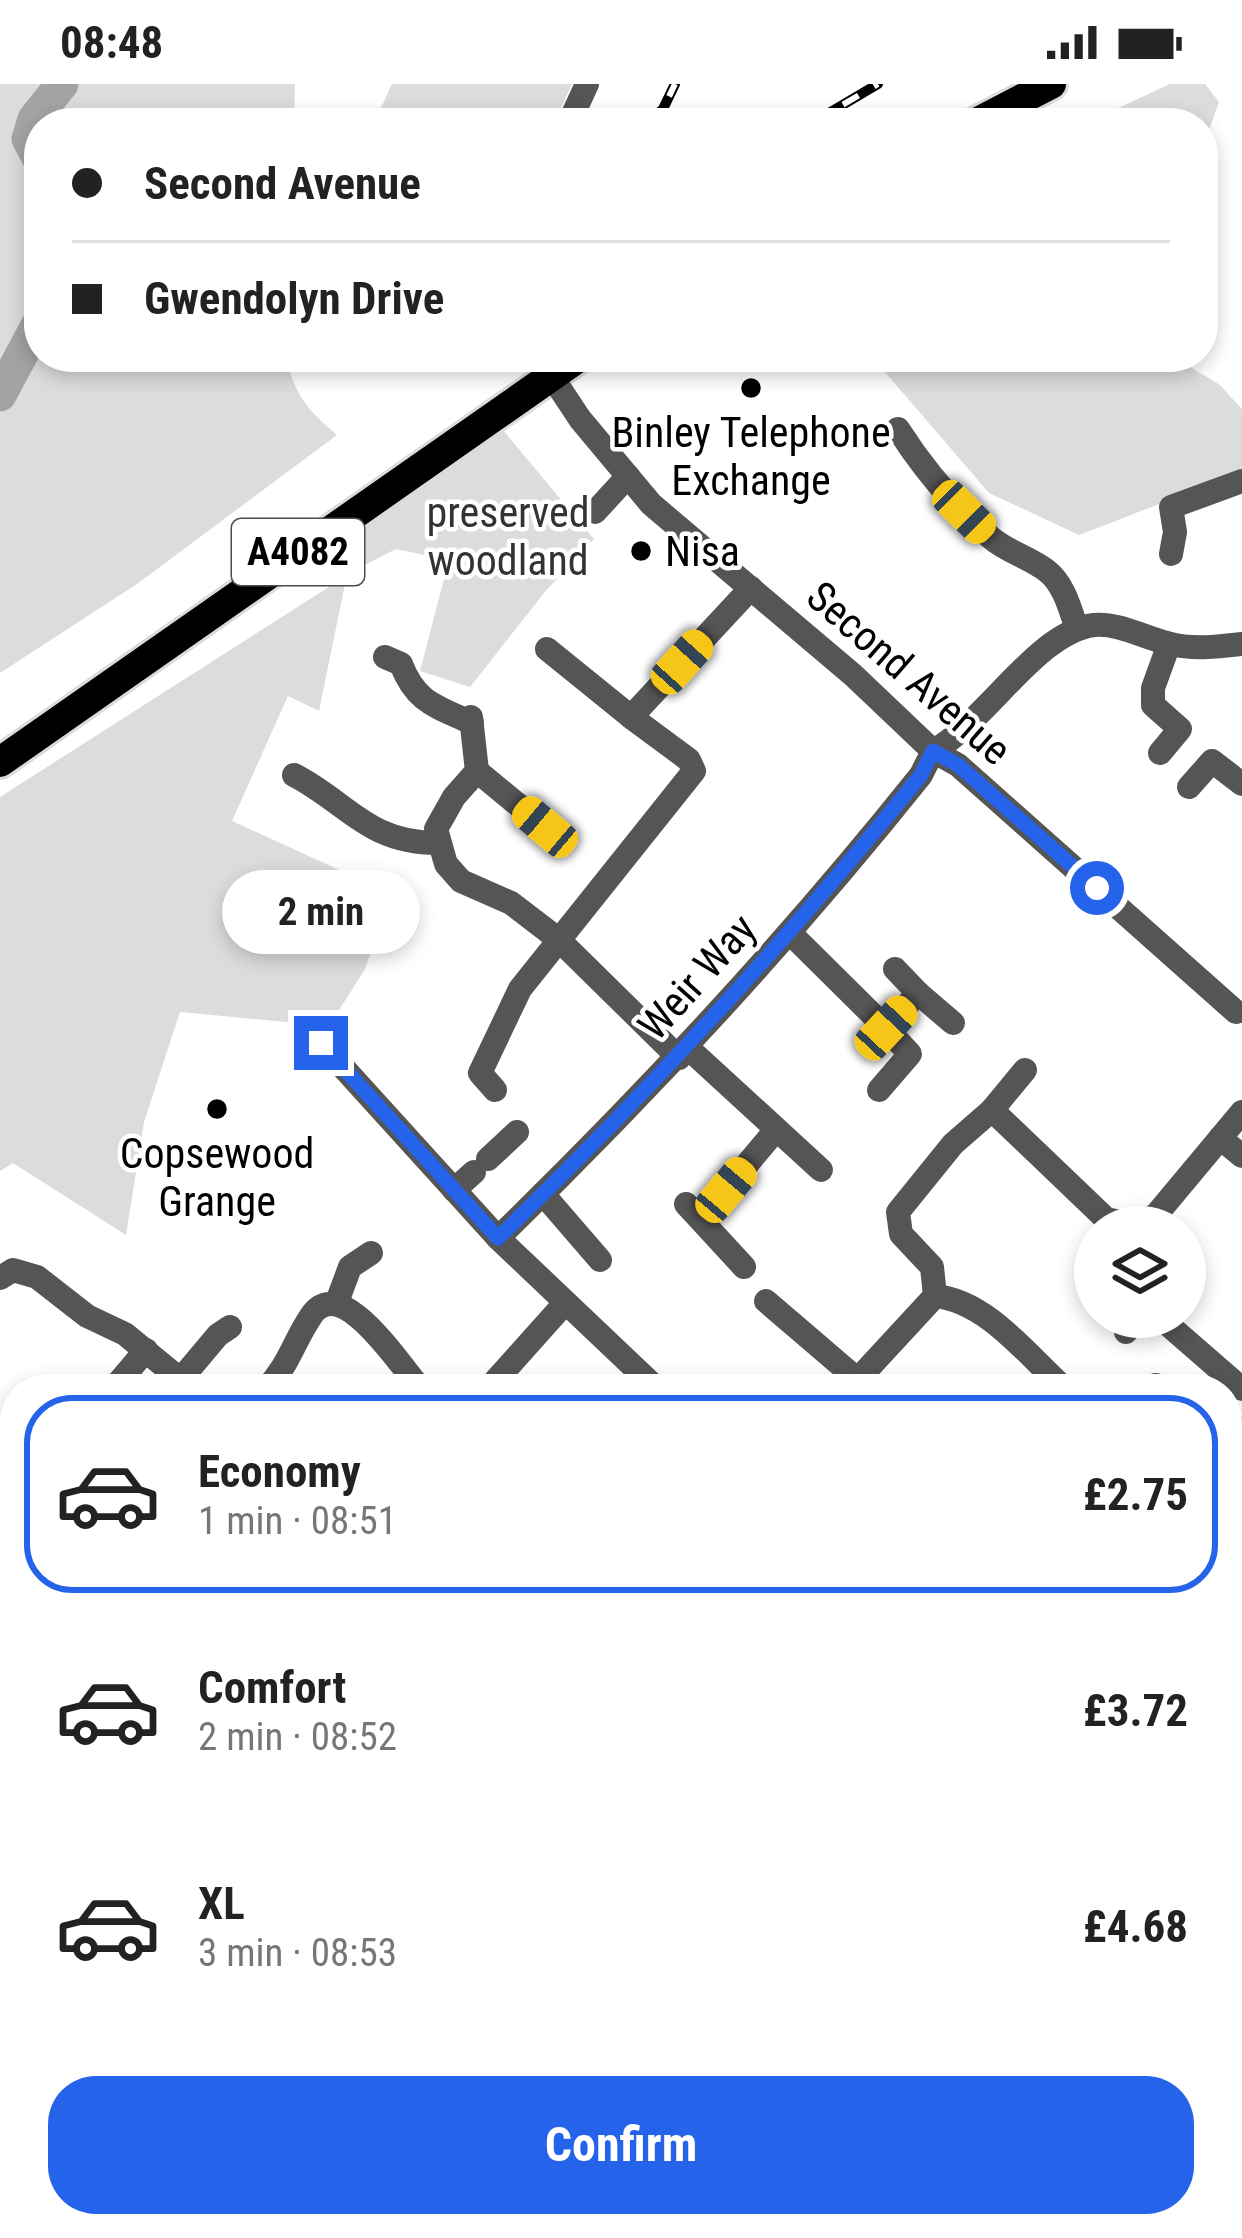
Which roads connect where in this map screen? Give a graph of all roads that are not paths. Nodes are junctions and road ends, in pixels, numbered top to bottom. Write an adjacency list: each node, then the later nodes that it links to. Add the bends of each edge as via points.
1 (1051, 84): 2 (main road)
2 (1005, 108)
3 (544, 372): 17 (main road, A4082)
4 (561, 372): 6 (street, Second Avenue, via 580,419)
5 (898, 429): 11 (street, via 923,469 985,532 1056,580)
6 (628, 476): 8 (street); 10 (street, Second Avenue)
7 (1242, 481): 9 (street, via 1171,507)
8 (595, 512)
9 (1171, 554)
10 (751, 588): 16 (street); 18 (street, Second Avenue)
11 (1077, 629): 12 (street, via 1114,626); 18 (street, Weir Way)
12 (1169, 644): 13 (street); 20 (street, via 1153,705 1180,730)
13 (1242, 644)
14 (547, 650): 16 (street)
15 (385, 657): 22 (street, via 401,664 422,700 472,720)
16 (631, 717): 29 (street, via 694,771)
17 (43, 731): 19 (main road, A4082); 21 (main road, A4082)
18 (933, 751): 28 (street, Weir Way); 32 (street, Second Avenue)
19 (0, 752)
20 (1160, 753)
21 (0, 762)
22 (477, 771): 26 (street); 27 (street, via 441,815)
23 (294, 775): 27 (street, via 389,838)
24 (1242, 784): 25 (street, via 1212,761)
25 (1189, 787)
26 (545, 827)
27 (437, 843): 29 (street, via 461,881 511,903)
28 (790, 933): 34 (street); 36 (street, Weir Way)
29 (558, 939): 36 (street); 38 (street, via 520,989 480,1073)
30 (895, 969): 31 (street)
31 (919, 993): 33 (street); 34 (street)
32 (1236, 1012)
33 (953, 1023)
34 (886, 1028): 39 (street, via 910,1054)
35 (321, 1043): 47 (street)
36 (683, 1053): 42 (street); 48 (street, Weir Way)
37 (1025, 1070): 40 (street)
38 (495, 1090)
39 (880, 1090)
40 (992, 1110): 44 (street, via 1106,1219 1128,1226 1156,1215); 54 (street, via 898,1213 902,1234 932,1267)
41 (1242, 1112): 44 (street)
42 (775, 1131): 46 (street); 52 (street, via 701,1219)
43 (517, 1132): 47 (street)
44 (1220, 1138): 45 (street)
45 (1242, 1156)
46 (820, 1170)
47 (454, 1190): 49 (street)
48 (543, 1194): 49 (street, Weir Way); 51 (street)
49 (498, 1238): 57 (street)
50 (371, 1253): 56 (street, via 350,1267)
51 (600, 1260)
52 (744, 1267)
53 (0, 1278): 60 (street, via 24,1271)
54 (935, 1296): 69 (street); 70 (street, via 977,1309)
55 (766, 1300): 68 (street)
56 (337, 1302): 64 (street, via 312,1313); 65 (street)
57 (565, 1303): 66 (street); 67 (street)
58 (230, 1328): 63 (street)
59 (1183, 1338): 71 (street)
60 (146, 1350): 61 (street); 62 (street)
61 (126, 1374)
62 (174, 1374)
63 (193, 1374)
64 (280, 1374)
65 (408, 1374)
66 (501, 1374)
67 (641, 1374)
68 (843, 1374)
69 (862, 1374)
70 (1048, 1374)
71 (1225, 1374)

